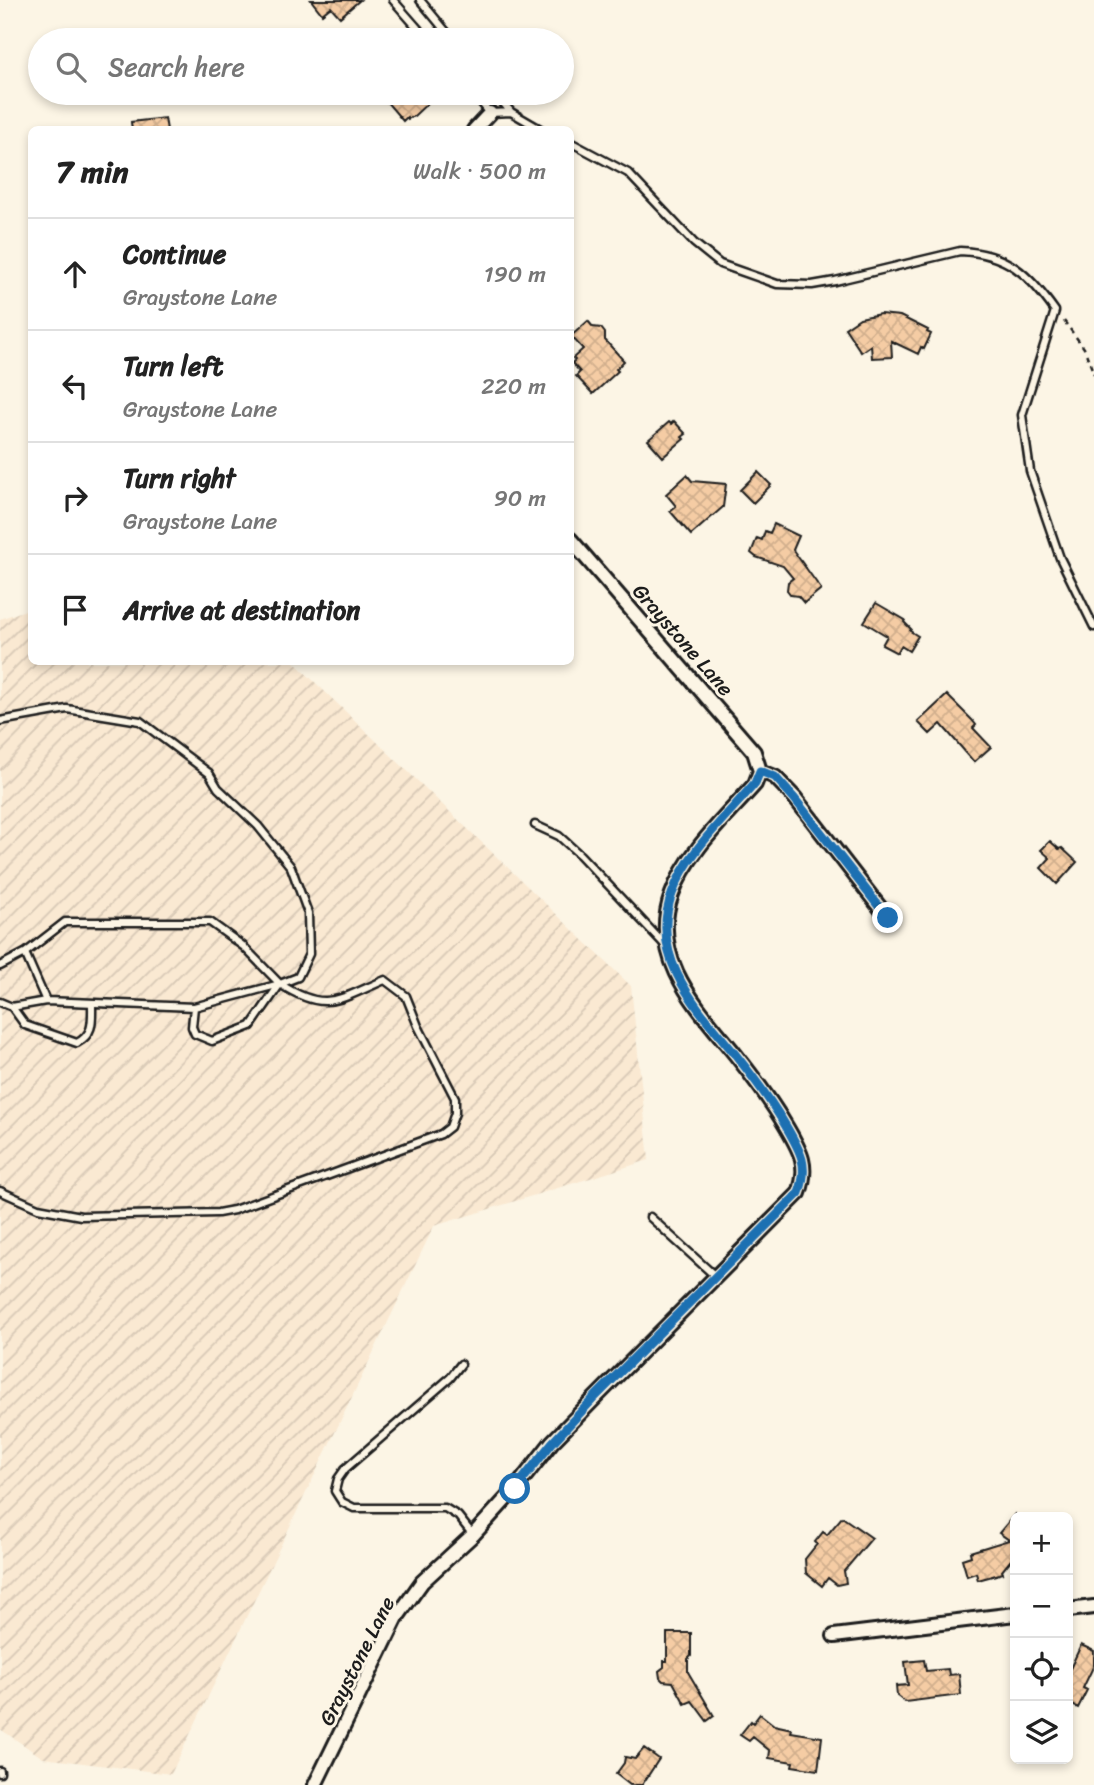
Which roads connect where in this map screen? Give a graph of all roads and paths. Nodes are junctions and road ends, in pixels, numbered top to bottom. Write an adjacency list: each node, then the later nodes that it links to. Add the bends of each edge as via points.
1 (393, 0): 3 (lane)
2 (420, 0): 4 (lane)
3 (418, 28)
4 (443, 28)
5 (483, 105): 8 (lane)
6 (505, 105): 7 (lane)
7 (511, 112): 8 (lane); 10 (lane)
8 (490, 113): 9 (street)
9 (478, 126)
10 (535, 126)
11 (574, 144): 12 (lane, via 628,173 720,264 754,277 778,284 812,285 938,255 979,252 1021,271)
12 (1055, 311): 13 (path, via 1084,348); 15 (lane, via 1022,415 1030,471 1060,558)
13 (1094, 374)
14 (574, 544): 17 (street, Graystone Lane, via 754,752)
15 (1094, 626)
16 (0, 722): 23 (lane, via 67,709 140,721 209,774 291,867 308,913 309,954 298,977)
17 (760, 771): 19 (street, Graystone Lane, via 775,777 794,798); 20 (street, Graystone Lane, via 755,783 689,860 671,894)
18 (535, 825): 20 (lane, via 559,836 580,855)
19 (888, 918)
20 (667, 946): 31 (street, Graystone Lane, via 688,994 764,1092 797,1146 805,1169 799,1193)
21 (25, 953): 22 (lane); 23 (lane, via 65,922 210,922 243,946); 24 (lane)
22 (0, 965)
23 (280, 984): 28 (lane); 28 (lane, via 251,1026 212,1041 195,1034); 29 (lane, via 314,1002 331,1003 385,981 406,996 455,1098 450,1127 218,1213 81,1216 38,1208)
24 (46, 1001): 26 (lane); 27 (lane)
25 (0, 1002): 27 (lane)
26 (92, 1004): 27 (lane, via 92,1027 87,1038 78,1042 25,1025); 28 (lane)
27 (12, 1007)
28 (194, 1007)
29 (0, 1191)
30 (650, 1217): 31 (lane)
31 (717, 1277): 33 (street, Graystone Lane, via 561,1434)
32 (461, 1364): 33 (lane, via 345,1469 335,1491 342,1502 354,1508 445,1508)
33 (473, 1535): 38 (street, Graystone Lane, via 422,1582 397,1617)
34 (1094, 1607): 35 (street)
35 (1073, 1609)
36 (1010, 1615): 37 (street)
37 (834, 1636)
38 (315, 1785)

